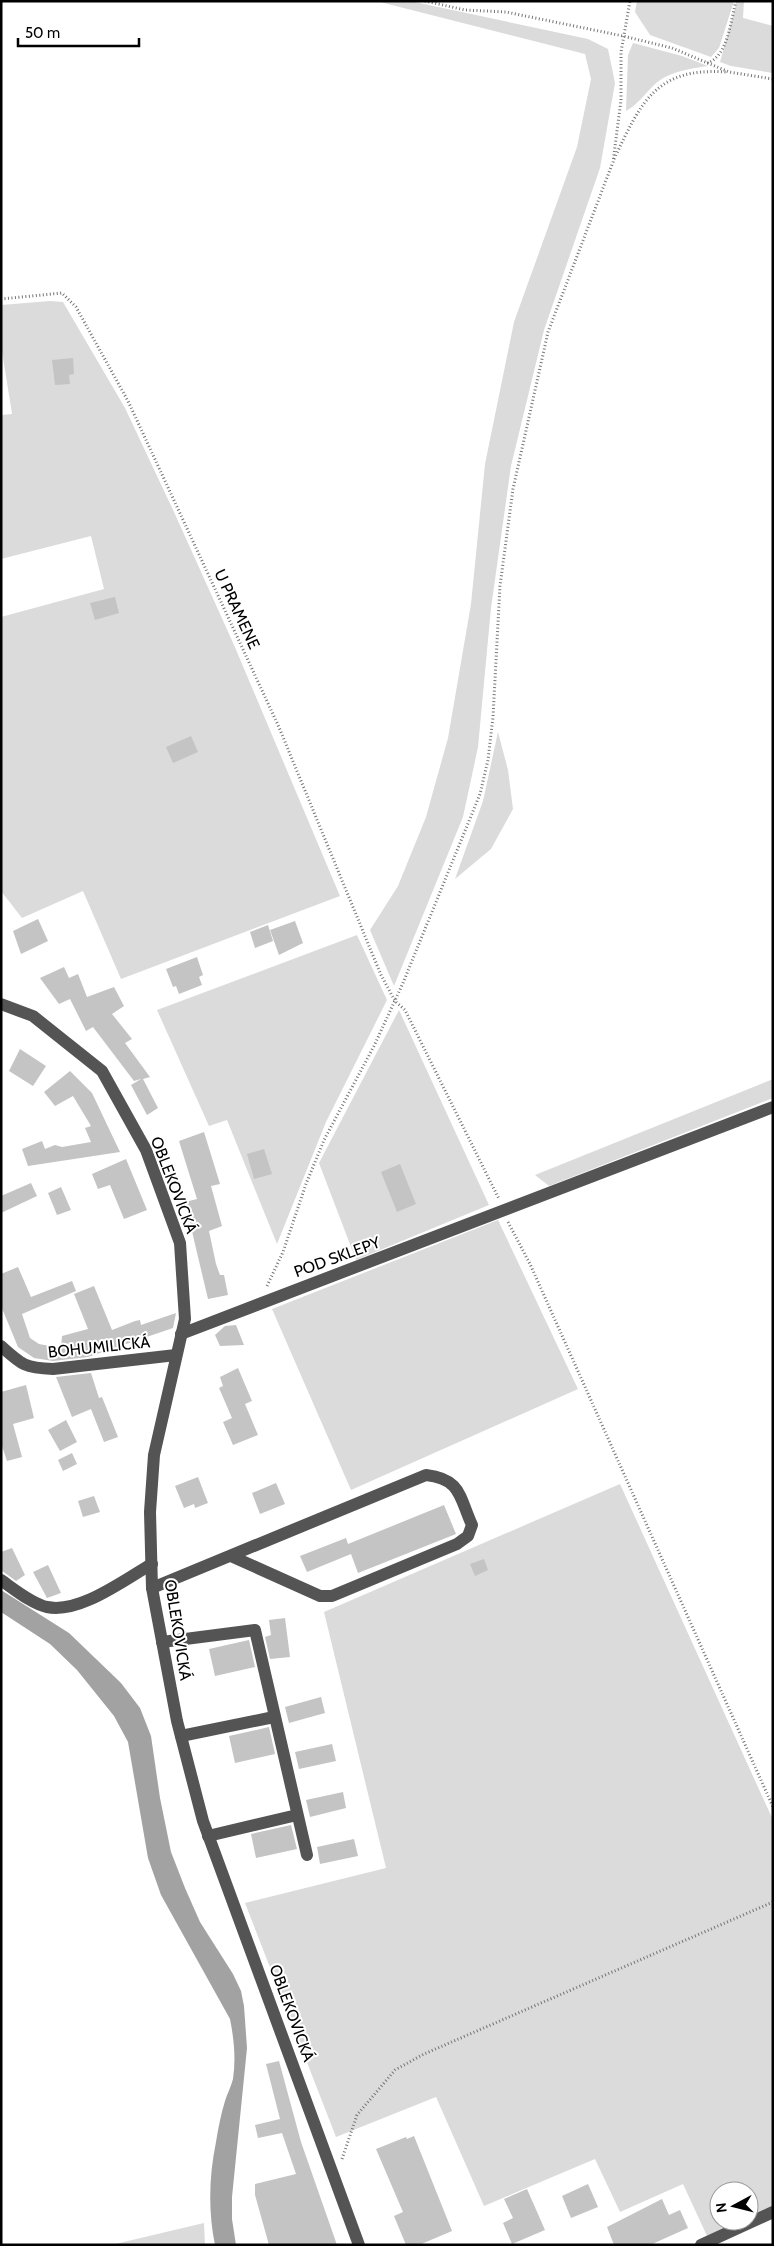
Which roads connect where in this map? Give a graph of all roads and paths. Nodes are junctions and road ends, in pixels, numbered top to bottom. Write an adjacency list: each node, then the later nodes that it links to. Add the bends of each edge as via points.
1 (425, 1): 4 (path, via 465,10 506,12)
2 (630, 1): 4 (path)
3 (736, 1): 5 (path, via 721,53)
4 (623, 36): 5 (path, via 672,48); 8 (path, via 621,100)
5 (707, 63): 6 (path)
6 (730, 72): 7 (path); 8 (path, via 704,70 680,75 662,84 638,111)
7 (773, 78)
8 (613, 162): 10 (path, via 548,332 513,489 500,586 493,718 480,794)
9 (1, 299): 10 (path, U PRAMENE, via 62,293 76,307 128,400 278,725 381,976)
10 (395, 1001): 13 (path, via 405,1010); 14 (path, via 324,1140 283,1252)
11 (1, 1004): 15 (street, OBLEKOVICKÁ, via 33,1016 102,1071 146,1150 180,1243 185,1319)
12 (773, 1107): 13 (street, POD SKLEPY)
13 (504, 1212): 14 (street, POD SKLEPY); 25 (path)
14 (258, 1304): 15 (street, POD SKLEPY)
15 (181, 1334): 17 (street, OBLEKOVICKÁ)
16 (1, 1346): 17 (street, BOHUMILICKÁ, via 25,1366 38,1369)
17 (176, 1355): 19 (street, OBLEKOVICKÁ, via 154,1455 150,1512)
18 (230, 1556): 18 (street, via 426,1475 444,1477 455,1487 472,1525 468,1536 458,1544 332,1596 320,1596); 21 (street)
19 (152, 1564): 20 (street, via 88,1601 66,1608 47,1607); 21 (street, OBLEKOVICKÁ)
20 (1, 1580)
21 (152, 1588): 22 (street, OBLEKOVICKÁ)
22 (162, 1642): 23 (street, via 255,1630); 24 (street, OBLEKOVICKÁ)
23 (274, 1717): 24 (street); 26 (street)
24 (181, 1736): 27 (street, OBLEKOVICKÁ)
25 (773, 1806)
26 (297, 1814): 27 (street); 28 (street)
27 (208, 1836): 30 (street, OBLEKOVICKÁ)
28 (307, 1855)
29 (773, 1902): 30 (path, via 424,2054 395,2070 357,2115)
30 (335, 2178): 32 (street, OBLEKOVICKÁ)
31 (773, 2212): 33 (street)
32 (359, 2245)
33 (701, 2245)

